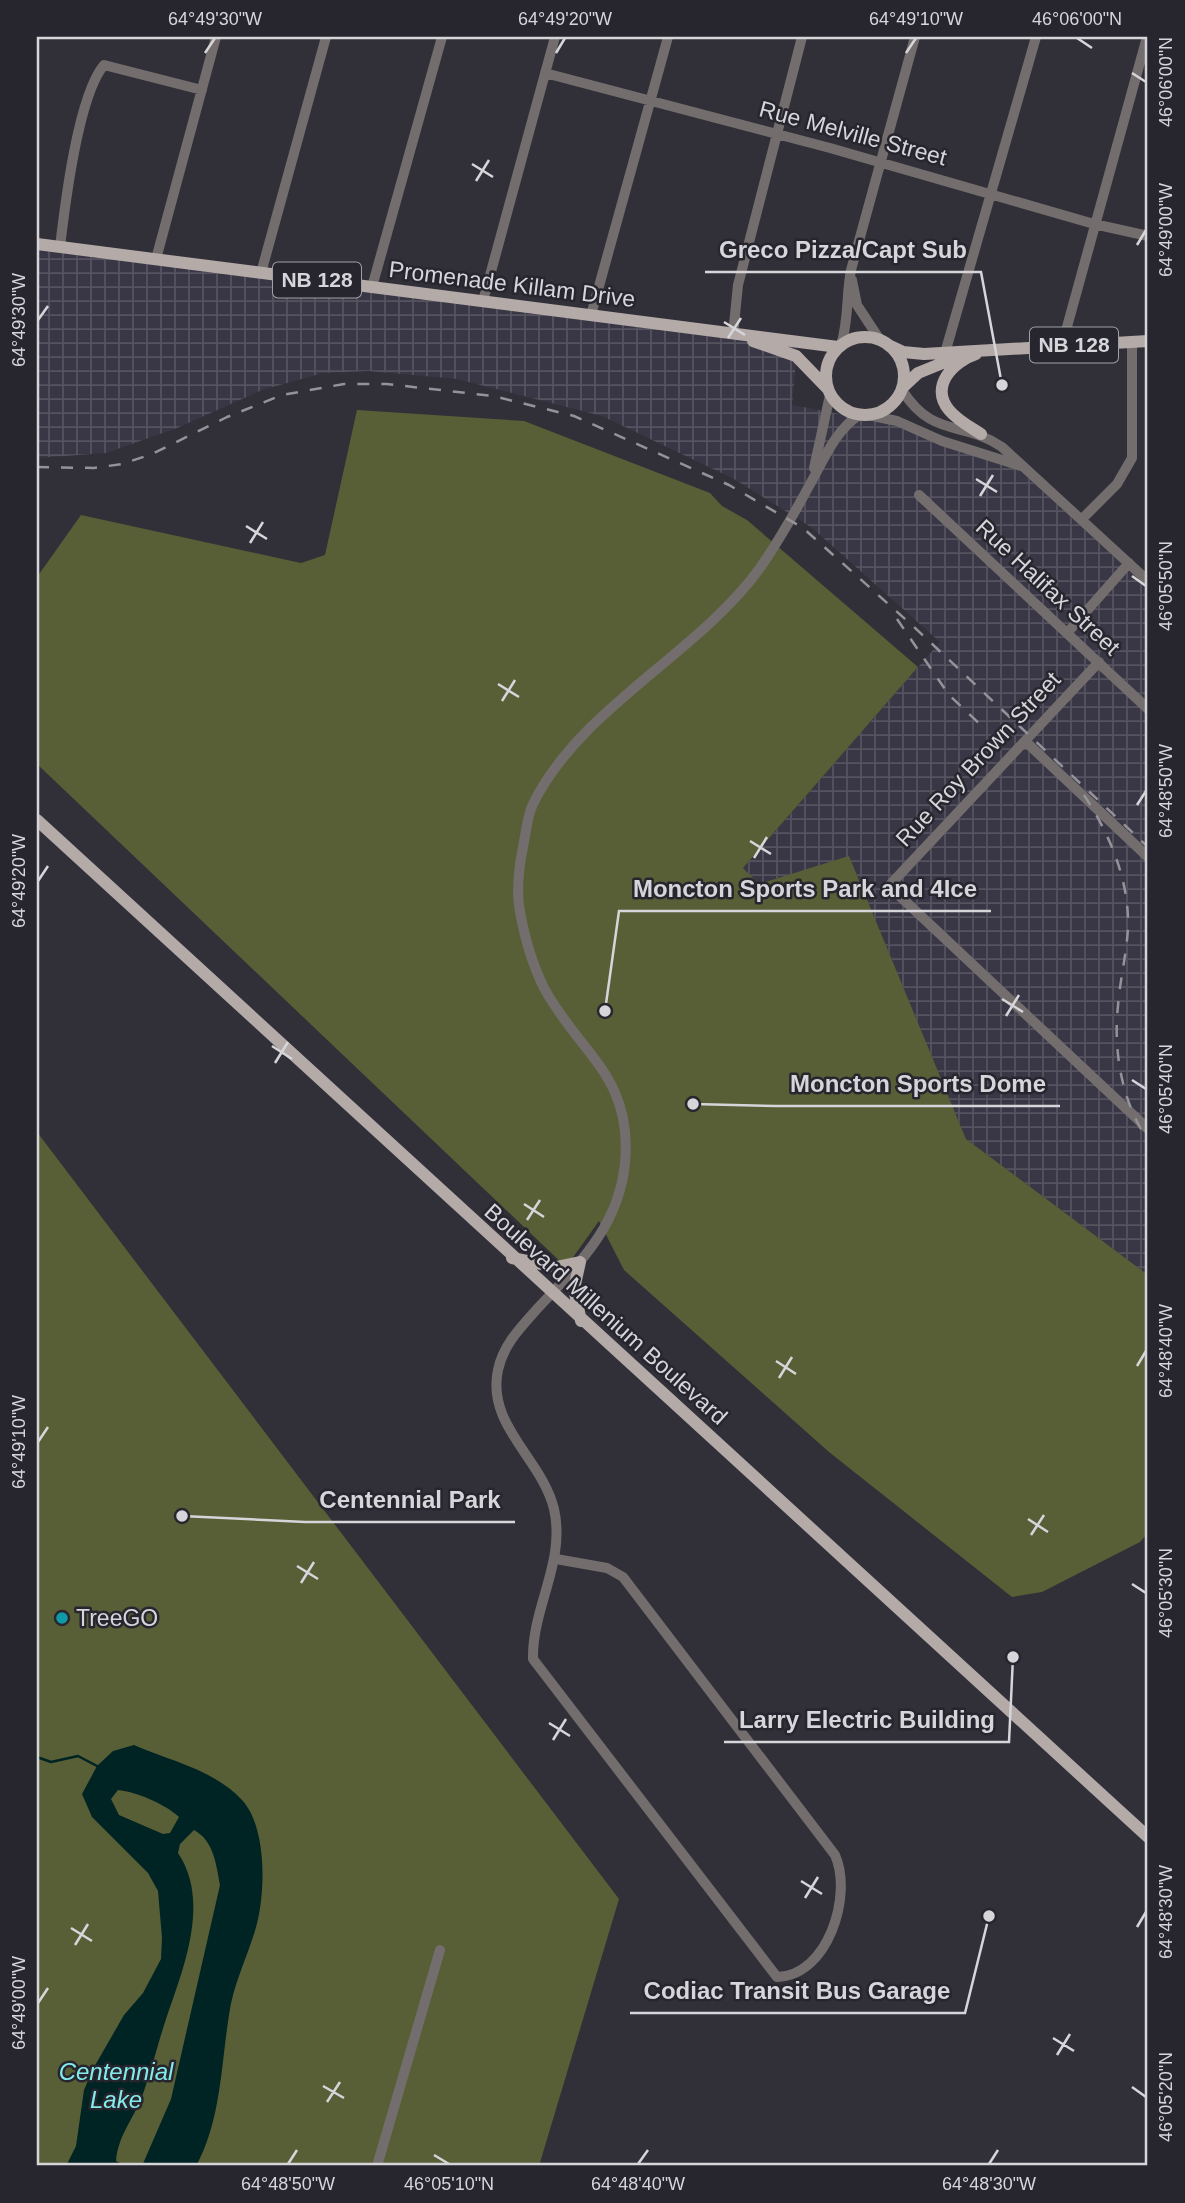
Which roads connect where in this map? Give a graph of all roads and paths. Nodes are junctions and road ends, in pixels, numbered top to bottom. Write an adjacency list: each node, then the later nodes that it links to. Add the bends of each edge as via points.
1 (216, 37): 11 (street)
2 (326, 37): 22 (street)
3 (442, 37): 23 (street)
4 (555, 37): 10 (street)
5 (668, 37): 12 (street)
6 (802, 37): 13 (street)
7 (915, 37): 14 (street)
8 (1036, 37): 15 (street)
9 (1147, 37): 16 (street)
10 (545, 73): 12 (street, Rue Melville Street); 24 (street)
11 (202, 90): 19 (street, via 104,65 89,96 66,192); 20 (street)
12 (651, 101): 13 (street, Rue Melville Street); 25 (street)
13 (775, 133): 14 (street, Rue Melville Street); 26 (street, via 738,285)
14 (881, 162): 15 (street, Rue Melville Street); 21 (street)
15 (992, 194): 16 (street, Rue Melville Street); 33 (street)
16 (1094, 224): 17 (street, Rue Melville Street); 30 (street)
17 (1148, 236)
18 (37, 244): 19 (main road, Promenade Killam Drive / NB 128)
19 (60, 247): 20 (main road, Promenade Killam Drive / NB 128)
20 (156, 260): 22 (main road, Promenade Killam Drive / NB 128)
21 (851, 270): 28 (street, via 857,305); 31 (street, via 847,324)
22 (261, 273): 23 (main road, Promenade Killam Drive / NB 128)
23 (372, 287): 24 (main road, Promenade Killam Drive / NB 128)
24 (482, 301): 25 (main road, Promenade Killam Drive / NB 128)
25 (591, 315): 26 (main road, Promenade Killam Drive / NB 128)
26 (733, 334): 31 (main road, Promenade Killam Drive / NB 128); 36 (main road, Promenade Killam Drive / NB 128, via 796,356)
27 (1148, 341): 29 (main road, NB 128)
28 (884, 342): 31 (main road, via 859,337); 33 (main road, NB 128, via 913,354); 35 (main road, via 901,360)
29 (1132, 342): 30 (main road, NB 128); 42 (street, via 1132,458 1117,484)
30 (1062, 345): 32 (main road, NB 128)
31 (840, 346): 36 (main road, via 828,363)
32 (1000, 348): 33 (main road, NB 128); 34 (main road, NB 128)
33 (945, 353)
34 (981, 353): 35 (main road, NB 128, via 942,361 918,373); 38 (main road, via 963,358 948,372 942,397 949,411)
35 (902, 389): 37 (main road, via 885,410); 38 (street, via 926,419 963,433)
36 (829, 392): 37 (main road, via 842,408); 40 (street)
37 (863, 415): 39 (street, via 897,421); 40 (street, via 834,439)
38 (981, 434): 39 (street)
39 (1030, 470): 42 (street)
40 (809, 488): 53 (street, via 737,597 569,750 532,806 519,863 519,896 529,955 545,990 603,1067 620,1105 625,1157 622,1191 594,1248)
41 (919, 495): 45 (street, Rue Halifax Street)
42 (1082, 519): 43 (street)
43 (1129, 563): 44 (street); 45 (street)
44 (1148, 580)
45 (1068, 632): 46 (street, Rue Halifax Street)
46 (1099, 662): 47 (street, Rue Halifax Street); 48 (street, Rue Roy Brown Street)
47 (1148, 709)
48 (1025, 741): 50 (street); 51 (street, Rue Roy Brown Street, via 889,886)
49 (37, 820): 52 (main road, Boulevard Millenium Boulevard)
50 (1148, 856)
51 (1148, 1129)
52 (512, 1258): 53 (main road, via 556,1267); 54 (main road, Boulevard Millenium Boulevard)
53 (580, 1262): 54 (street); 55 (main road, via 574,1289)
54 (551, 1294): 55 (main road, Boulevard Millenium Boulevard); 56 (street, via 504,1351 496,1389 508,1427 544,1482 555,1520)
55 (581, 1321): 57 (main road, Boulevard Millenium Boulevard)
56 (556, 1559): 56 (street, via 607,1568 623,1577 835,1855 841,1867 842,1892 826,1948 789,1977 777,1977 538,1668 533,1640)
57 (1148, 1837)
58 (440, 1950): 59 (street)
59 (377, 2166)

